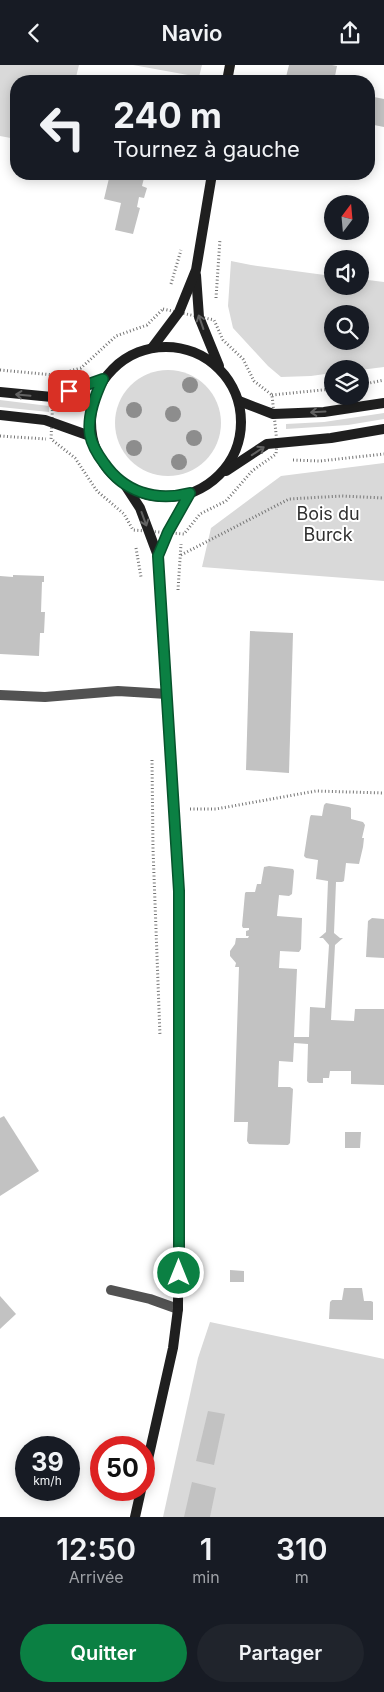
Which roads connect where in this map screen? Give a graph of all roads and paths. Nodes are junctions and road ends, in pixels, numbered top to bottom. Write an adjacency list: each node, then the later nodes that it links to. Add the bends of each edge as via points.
1 (211, 180): 3 (main road)
2 (220, 233): 4 (path)
3 (196, 270): 6 (main road); 7 (main road)
4 (215, 301)
5 (215, 311): 8 (path)
6 (179, 312): 7 (path); 9 (main road); 12 (path, via 163,309 147,325 116,336 81,368)
7 (199, 317): 8 (path); 10 (main road, one-way to 7)
8 (214, 320): 18 (path, via 223,340 243,359 254,381)
9 (152, 348): 10 (main road, via 184,348); 13 (main road, via 119,362)
10 (219, 367): 20 (main road)
11 (0, 371): 12 (path)
12 (54, 375): 19 (path)
13 (103, 379): 19 (main road); 27 (main road, via 94,397)
14 (384, 380): 15 (path)
15 (369, 383)
16 (324, 390): 18 (path)
17 (0, 393): 19 (main road, one-way to 17)
18 (272, 395): 22 (path)
19 (52, 397): 24 (path)
20 (239, 401): 22 (main road); 33 (main road, via 242,422 239,443 231,461)
21 (384, 403): 22 (main road, one-way to 22, via 324,412)
22 (274, 414): 29 (path)
23 (0, 415): 24 (main road)
24 (52, 422): 27 (main road); 28 (path)
25 (384, 429): 29 (main road)
26 (0, 436): 28 (path)
27 (90, 436): 34 (main road, via 107,467)
28 (51, 439): 37 (path, via 75,458 97,491 124,514 133,530)
29 (277, 449): 31 (path); 33 (main road, one-way to 29, via 267,445); 38 (path, via 226,501 200,514 184,534)
30 (384, 453): 32 (path, via 320,461)
31 (283, 457)
32 (289, 459)
33 (217, 477): 35 (main road)
34 (125, 485): 35 (main road, via 160,497); 37 (main road, one-way to 37, via 140,508)
35 (190, 493): 38 (main road)
36 (384, 498): 40 (path, via 289,499)
37 (149, 531): 38 (path); 41 (main road)
38 (168, 532): 41 (main road)
39 (135, 540): 42 (path)
40 (181, 555)
41 (158, 556): 43 (main road)
42 (142, 578)
43 (167, 694): 44 (lane, via 118,691 44,697); 47 (main road)
44 (0, 695)
45 (152, 751): 48 (path)
46 (384, 793): 47 (path, via 316,791 216,809)
47 (174, 808): 50 (main road, via 179,891)
48 (161, 1044)
49 (111, 1291): 50 (lane)
50 (178, 1309): 51 (main road, via 173,1348)
51 (153, 1436)
52 (139, 1501): 53 (main road)
53 (135, 1517)

